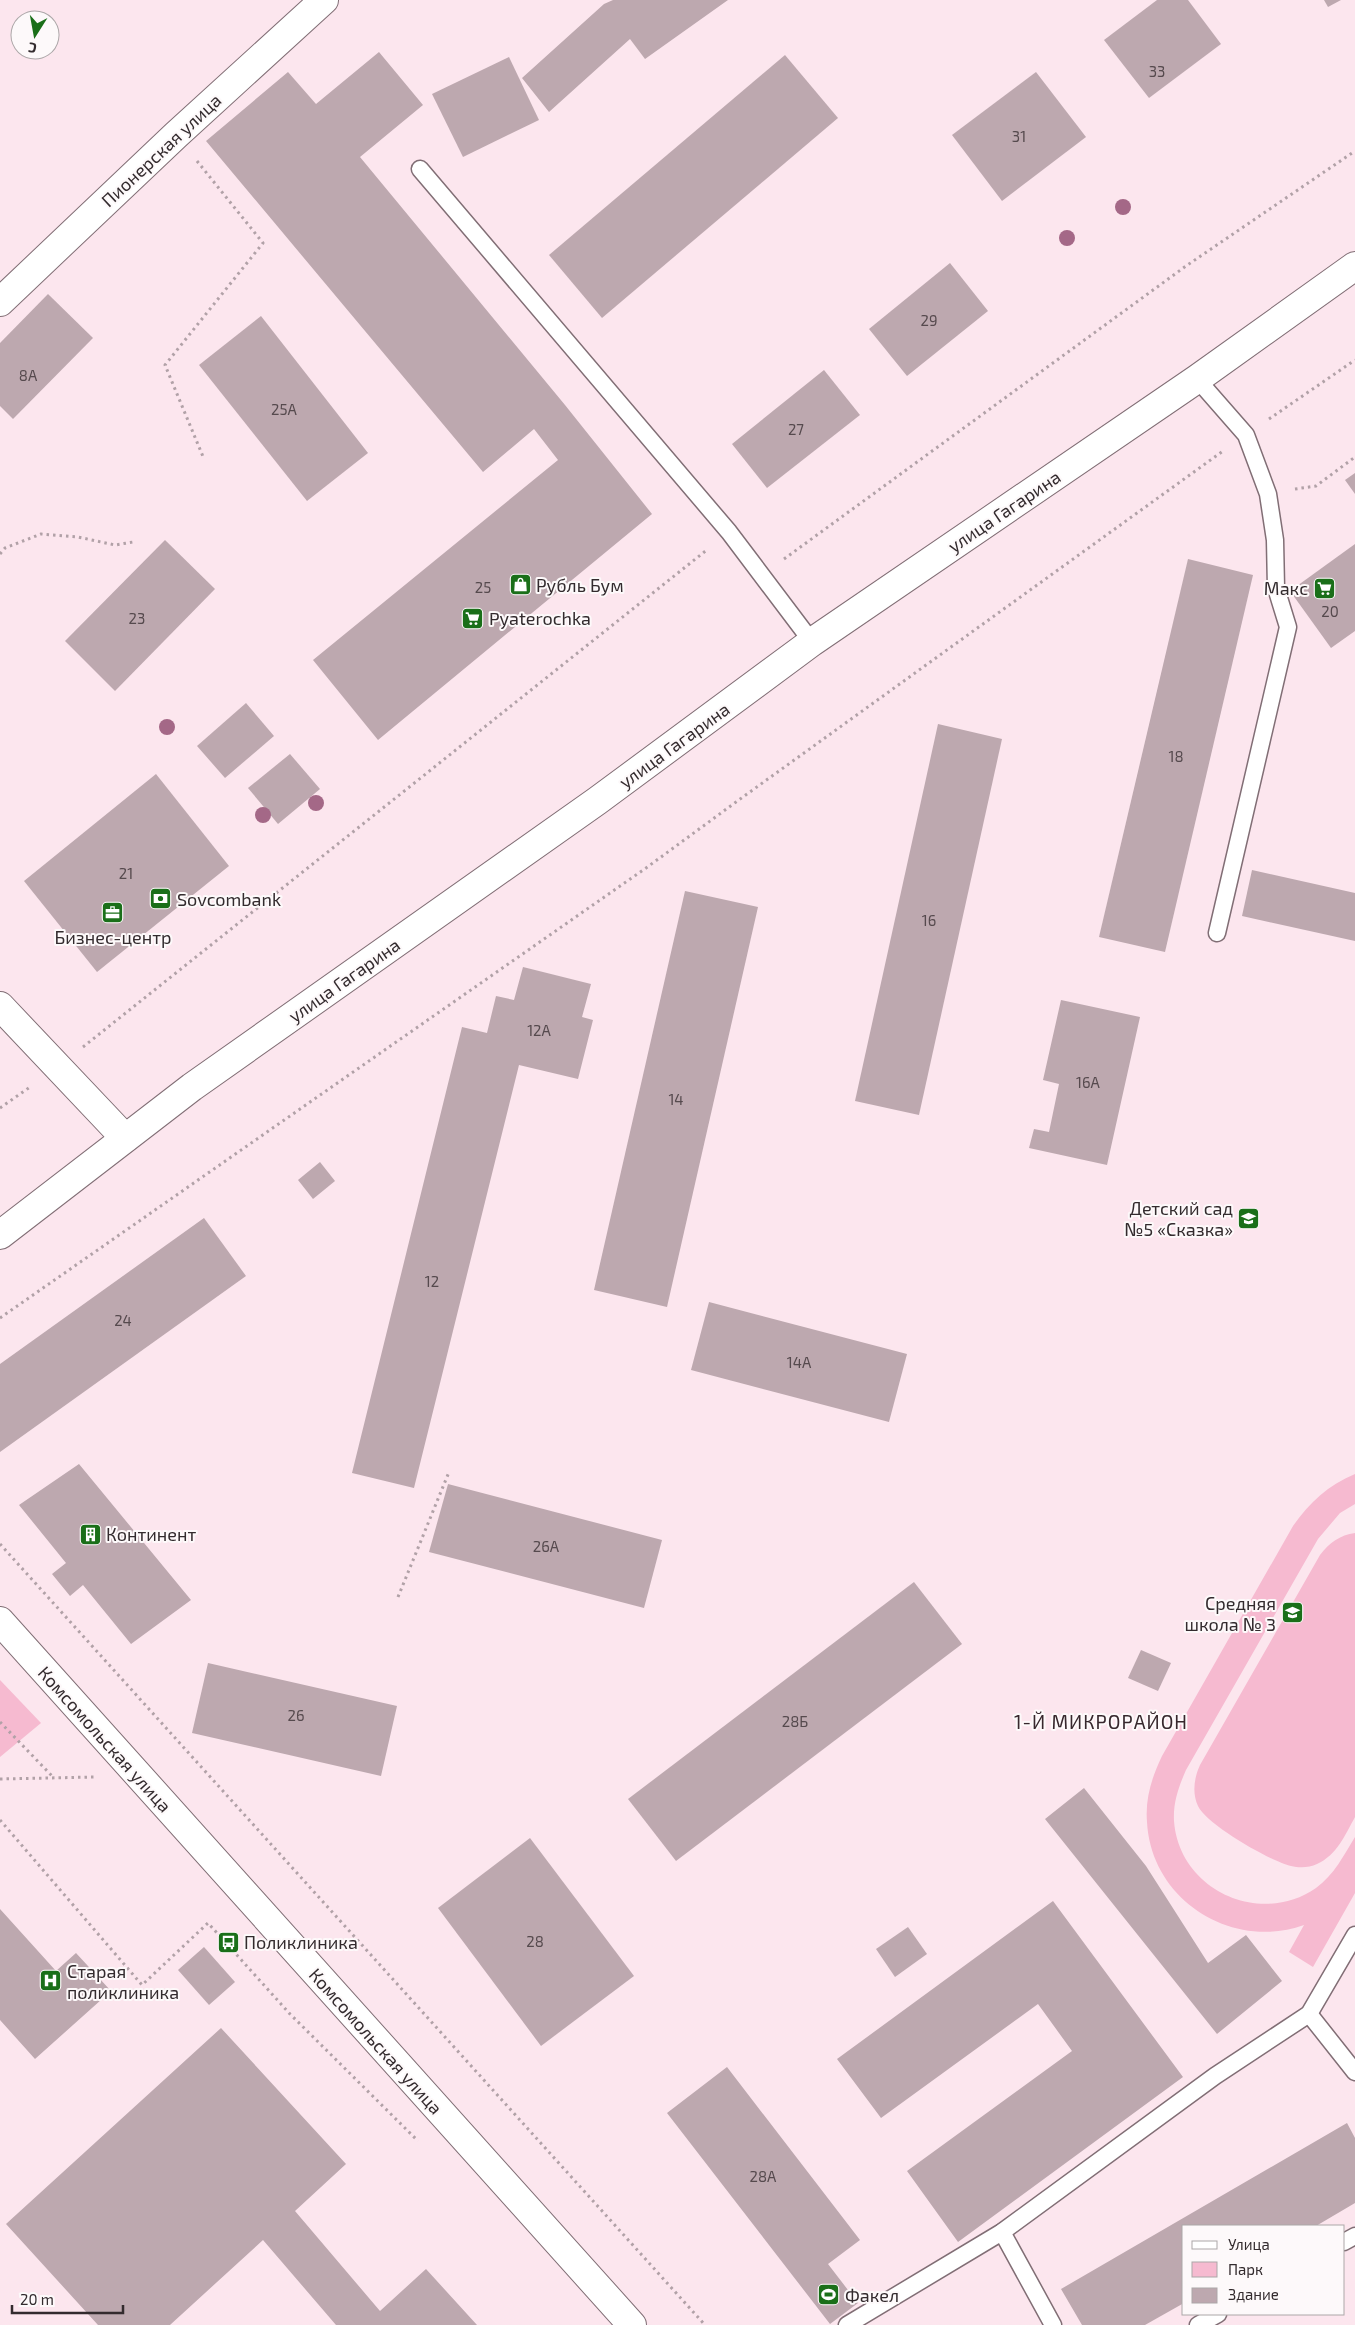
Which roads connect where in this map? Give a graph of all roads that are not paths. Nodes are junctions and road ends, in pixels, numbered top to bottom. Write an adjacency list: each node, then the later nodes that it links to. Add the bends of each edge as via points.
1 (324, 0): 4 (main road, Пионерская улица)
2 (420, 170): 6 (lane, via 729,532)
3 (1355, 266): 5 (main road, улица Гагарина)
4 (0, 302)
5 (1197, 379): 6 (main road, улица Гагарина); 7 (lane, via 1246,435 1268,494 1275,540 1276,588 1288,627)
6 (812, 642): 9 (main road, улица Гагарина, via 598,801 192,1087)
7 (1217, 933)
8 (0, 1006): 9 (main road)
9 (125, 1138): 10 (main road, улица Гагарина)
10 (0, 1235)
11 (0, 1621): 17 (main road, Комсомольская улица)
12 (1355, 1935): 13 (lane)
13 (1309, 2014): 14 (lane); 15 (lane, via 1215,2076)
14 (1355, 2072)
15 (1002, 2232): 18 (lane); 19 (lane)
16 (1216, 2315): 20 (lane)
17 (632, 2325)
18 (847, 2325)
19 (1052, 2325)
20 (1198, 2325)

